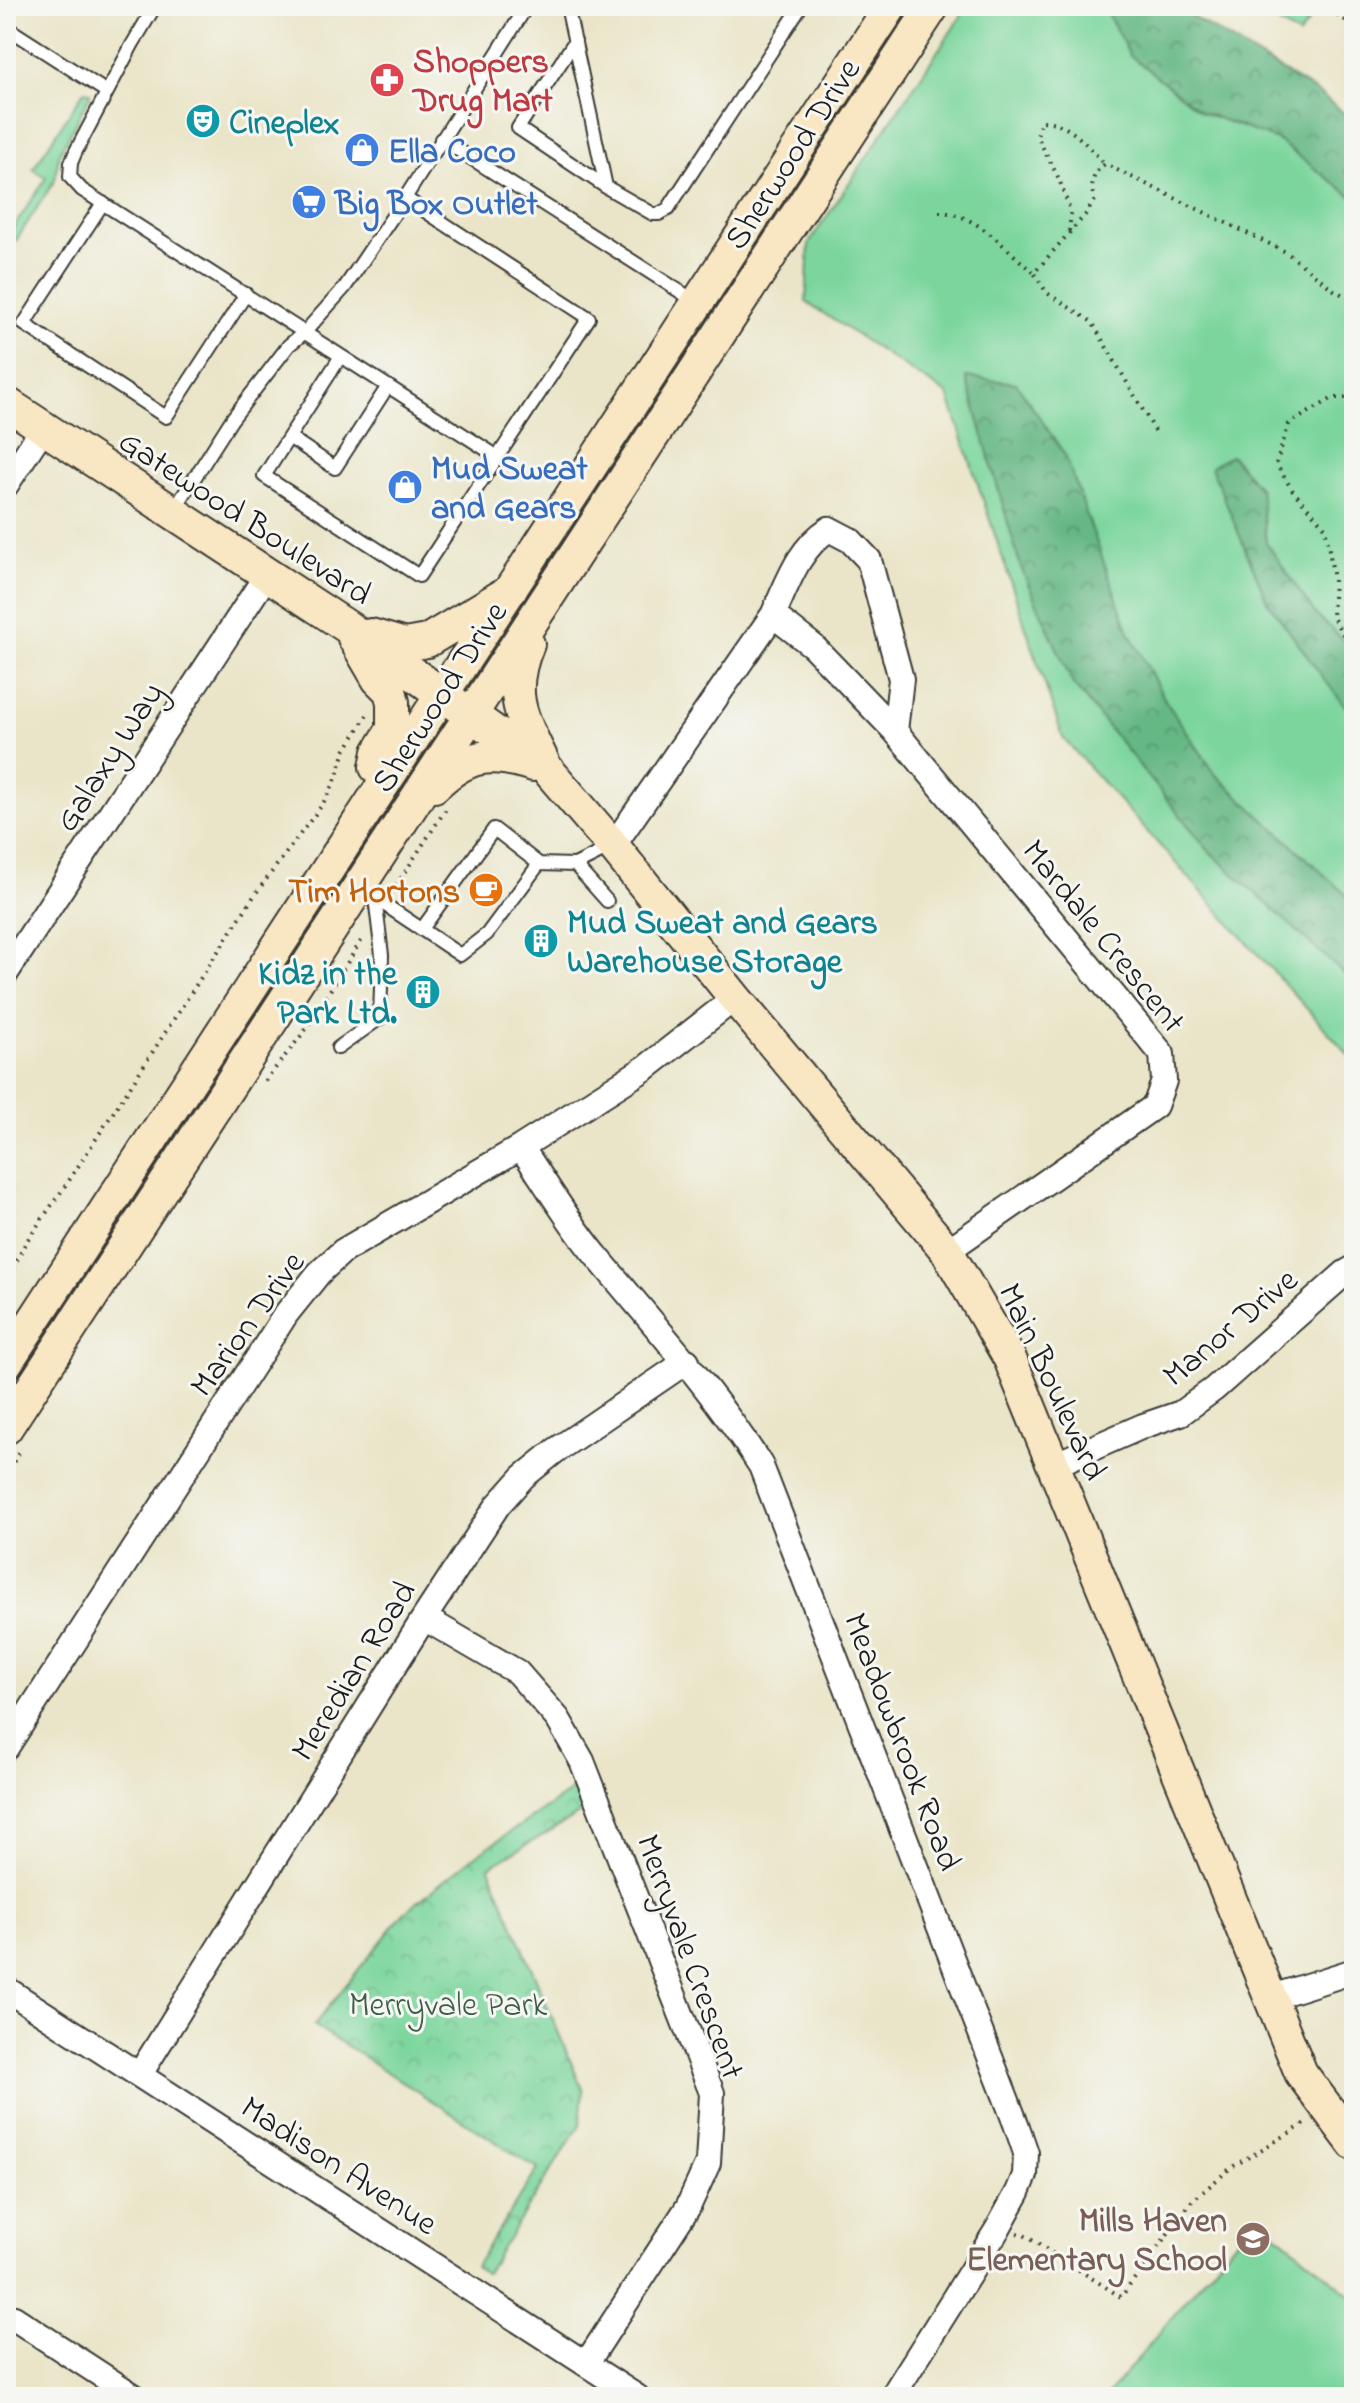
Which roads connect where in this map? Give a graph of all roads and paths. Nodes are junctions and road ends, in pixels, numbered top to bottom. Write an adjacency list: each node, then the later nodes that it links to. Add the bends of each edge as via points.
1 (155, 6): 11 (lane)
2 (527, 6): 12 (lane)
3 (567, 6): 10 (lane)
4 (801, 6): 14 (lane, via 668,209 653,214)
5 (891, 6): 22 (main road, Sherwood Drive)
6 (933, 6): 22 (main road, Sherwood Drive)
7 (1324, 6): 8 (path)
8 (1354, 26)
9 (6, 27): 11 (lane)
10 (575, 41): 14 (lane); 14 (lane, via 518,128)
11 (107, 92): 16 (lane, via 76,151 70,177)
12 (441, 139): 15 (lane); 22 (lane)
13 (1105, 164): 18 (path, via 1091,183 1094,201); 18 (path, via 1066,127 1041,121 1037,136 1071,213); 21 (path, via 1286,252)
14 (606, 187)
15 (405, 198): 23 (lane, via 345,287); 31 (lane, via 589,318)
16 (103, 203): 20 (lane); 20 (lane, via 24,324 166,417)
17 (939, 212): 19 (path, via 954,213 991,232)
18 (1068, 234): 19 (path)
19 (1034, 273): 29 (path, via 1047,293 1092,322)
20 (246, 294): 23 (lane)
21 (1354, 301)
22 (711, 313): 35 (main road, Sherwood Drive); 36 (main road, Sherwood Drive)
23 (305, 332): 24 (lane); 33 (lane, via 232,419)
24 (341, 356): 25 (lane); 30 (lane)
25 (388, 386): 30 (lane, via 335,468); 31 (lane)
26 (1354, 398): 39 (path, via 1333,398 1289,424 1276,464 1325,527 1334,579 1332,616)
27 (6, 403): 28 (main road, Gatewood Boulevard)
28 (43, 428): 32 (street); 33 (main road, Gatewood Boulevard)
29 (1155, 431)
30 (289, 437): 31 (lane, via 264,476 419,576)
31 (498, 457)
32 (6, 485)
33 (172, 514): 34 (main road, Gatewood Boulevard)
34 (266, 576): 38 (main road, Gatewood Boulevard); 55 (street, Galaxy Way)
35 (508, 592): 38 (main road, via 427,641 405,645); 40 (main road, Sherwood Drive)
36 (548, 597): 42 (main road, Sherwood Drive); 44 (main road, via 523,656 517,689 521,715)
37 (773, 615): 43 (street, Mardale Crescent, via 813,646); 43 (street, via 804,551 817,537 829,529 850,540 869,560 901,679); 48 (street)
38 (349, 628): 40 (main road, Gatewood Boulevard); 47 (main road, via 393,702 393,729 379,752)
39 (1354, 653)
40 (443, 694): 42 (main road, Main Boulevard); 47 (main road, Sherwood Drive)
41 (371, 711): 61 (path, via 345,751 322,805 248,906 26,1242)
42 (471, 715): 44 (main road, Main Boulevard); 46 (main road, Sherwood Drive)
43 (895, 731): 59 (street, Mardale Crescent, via 1162,1054 1164,1081 1155,1106)
44 (547, 769): 46 (main road, via 511,758 474,759 454,767); 48 (main road, Main Boulevard)
45 (449, 804): 51 (path)
46 (411, 807): 52 (main road, Sherwood Drive)
47 (365, 811): 63 (main road, Sherwood Drive)
48 (613, 846): 50 (lane); 56 (main road, Main Boulevard)
49 (539, 864): 50 (lane); 54 (lane, via 487,934 460,955); 54 (lane, via 494,829)
50 (575, 865): 53 (lane)
51 (393, 890)
52 (367, 892): 54 (lane); 57 (lane, via 382,955 380,1018); 64 (main road, Sherwood Drive)
53 (607, 901)
54 (422, 929)
55 (6, 972)
56 (735, 998): 58 (street, Marion Drive, via 647,1067); 59 (main road, Main Boulevard)
57 (338, 1048)
58 (521, 1147): 62 (street, Meadowbrook Road, via 592,1250); 67 (street, Marion Drive, via 343,1251 319,1273 286,1314)
59 (947, 1251): 65 (main road, Main Boulevard, via 1010,1359)
60 (1354, 1268): 65 (street, Manor Drive, via 1181,1413)
61 (6, 1282)
62 (687, 1361): 66 (street, Meredian Road, via 523,1477 498,1505); 74 (street, Meadowbrook Road, via 761,1466 1016,2124 1026,2153 1025,2175)
63 (6, 1363)
64 (6, 1428)
65 (1054, 1465): 70 (main road, Main Boulevard)
66 (424, 1618): 71 (street, Meredian Road); 76 (street, Merryvale Crescent, via 517,1672 558,1719 582,1761 712,2093 708,2163 688,2207)
67 (6, 1748)
68 (1354, 1971): 70 (street)
69 (6, 1989): 71 (street, Madison Avenue)
70 (1269, 1998): 72 (main road, Main Boulevard, via 1301,2073)
71 (140, 2074): 76 (street, Madison Avenue)
72 (1328, 2111): 73 (main road, Main Boulevard); 74 (path, via 1232,2167 1192,2201 1121,2297 1024,2235)
73 (1354, 2144)
74 (997, 2230): 79 (street, Meadowbrook Road)
75 (6, 2317): 77 (street)
76 (586, 2364): 78 (street, Madison Avenue)
77 (135, 2397)
78 (637, 2397)
79 (892, 2397)

